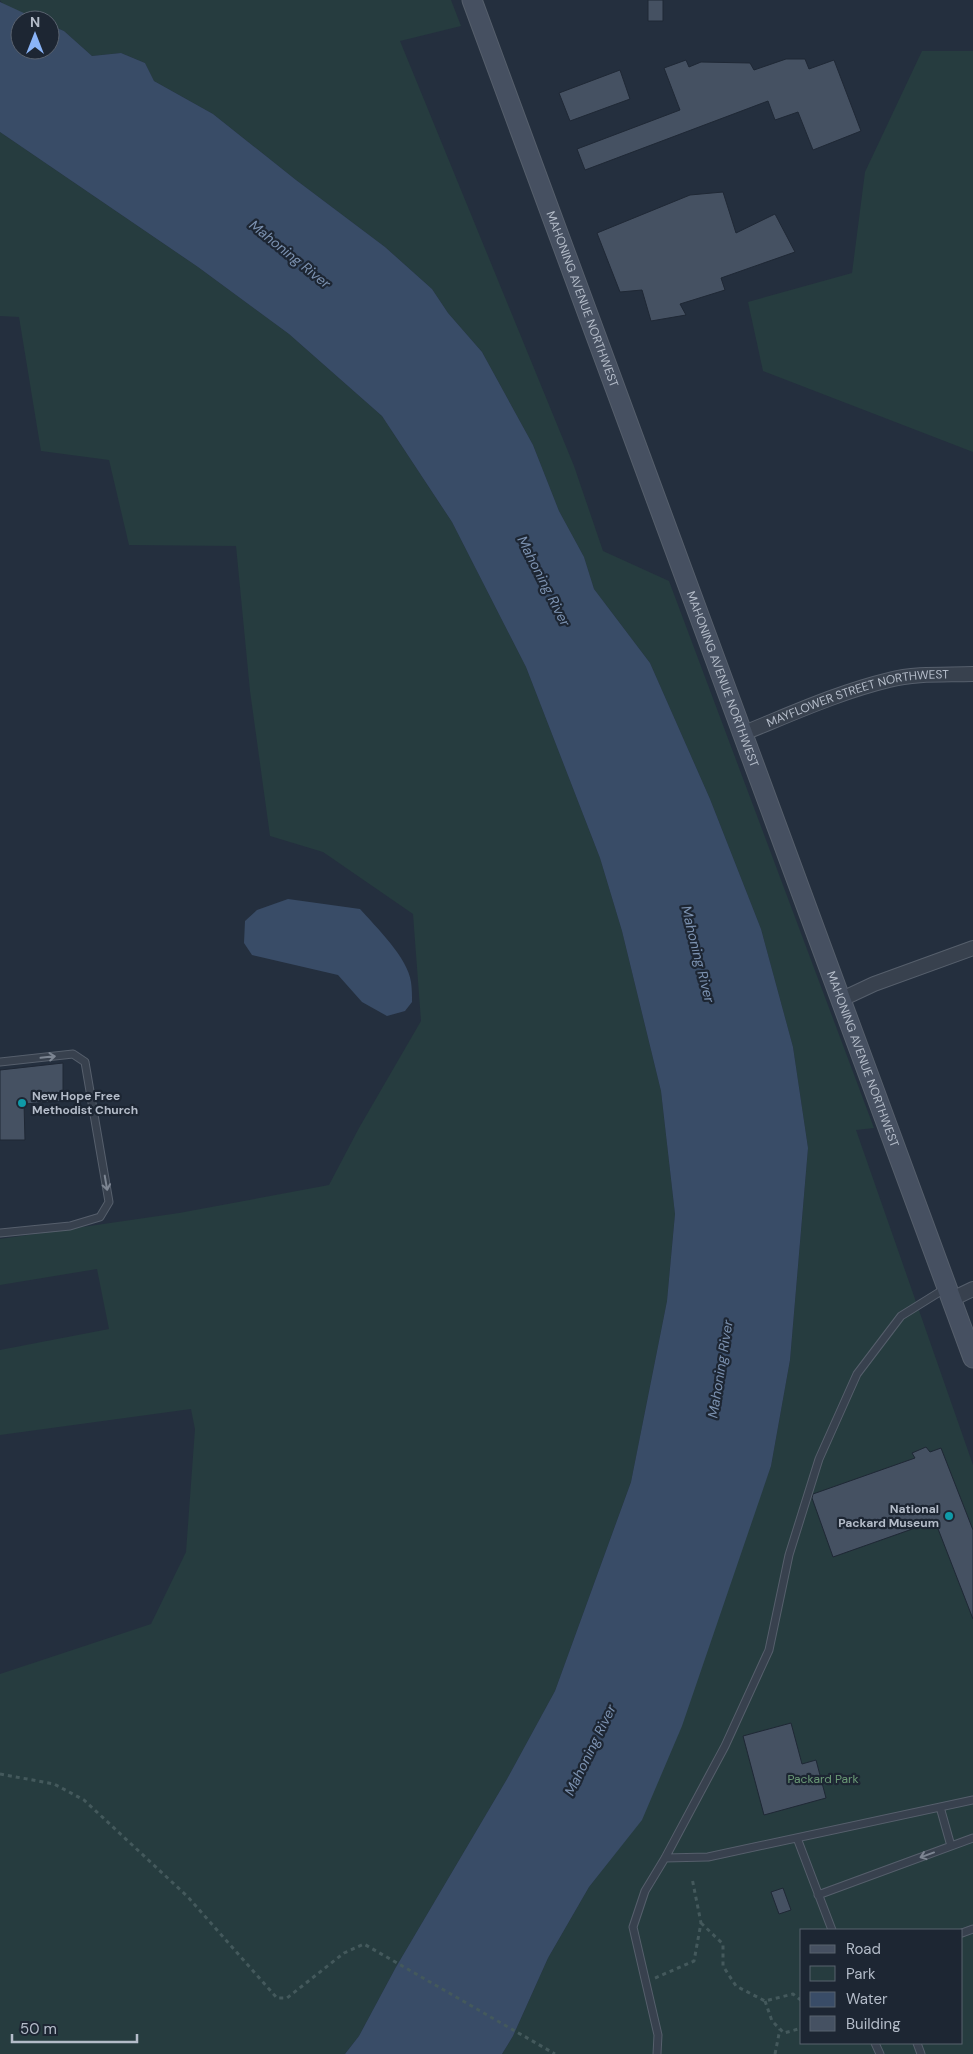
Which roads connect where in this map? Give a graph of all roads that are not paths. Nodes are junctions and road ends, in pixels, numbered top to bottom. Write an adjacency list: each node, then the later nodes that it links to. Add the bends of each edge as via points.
1 (472, 0): 3 (main road, MAHONING AVENUE NORTHWEST)
2 (973, 674): 3 (street, MAYFLOWER STREET NORTHWEST, via 890,680)
3 (744, 733): 5 (main road, MAHONING AVENUE NORTHWEST)
4 (973, 948): 5 (street)
5 (842, 999): 9 (main road, MAHONING AVENUE NORTHWEST)
6 (0, 1062): 7 (lane, one-way to 7, via 73,1054 85,1062 109,1202 100,1216 70,1226)
7 (0, 1233)
8 (973, 1289): 9 (street)
9 (948, 1294): 10 (main road, MAHONING AVENUE NORTHWEST); 16 (lane, via 901,1316 856,1374 819,1459 789,1555 769,1650 725,1746)
10 (973, 1358)
11 (973, 1800): 12 (lane)
12 (940, 1807): 13 (lane); 15 (lane)
13 (798, 1838): 16 (lane, via 708,1857); 17 (lane)
14 (973, 1838): 15 (lane)
15 (951, 1846): 17 (lane, one-way to 17)
16 (666, 1858): 19 (lane, via 644,1891 633,1927 658,2035)
17 (818, 1895): 18 (lane)
18 (832, 1929)
19 (656, 2054)

